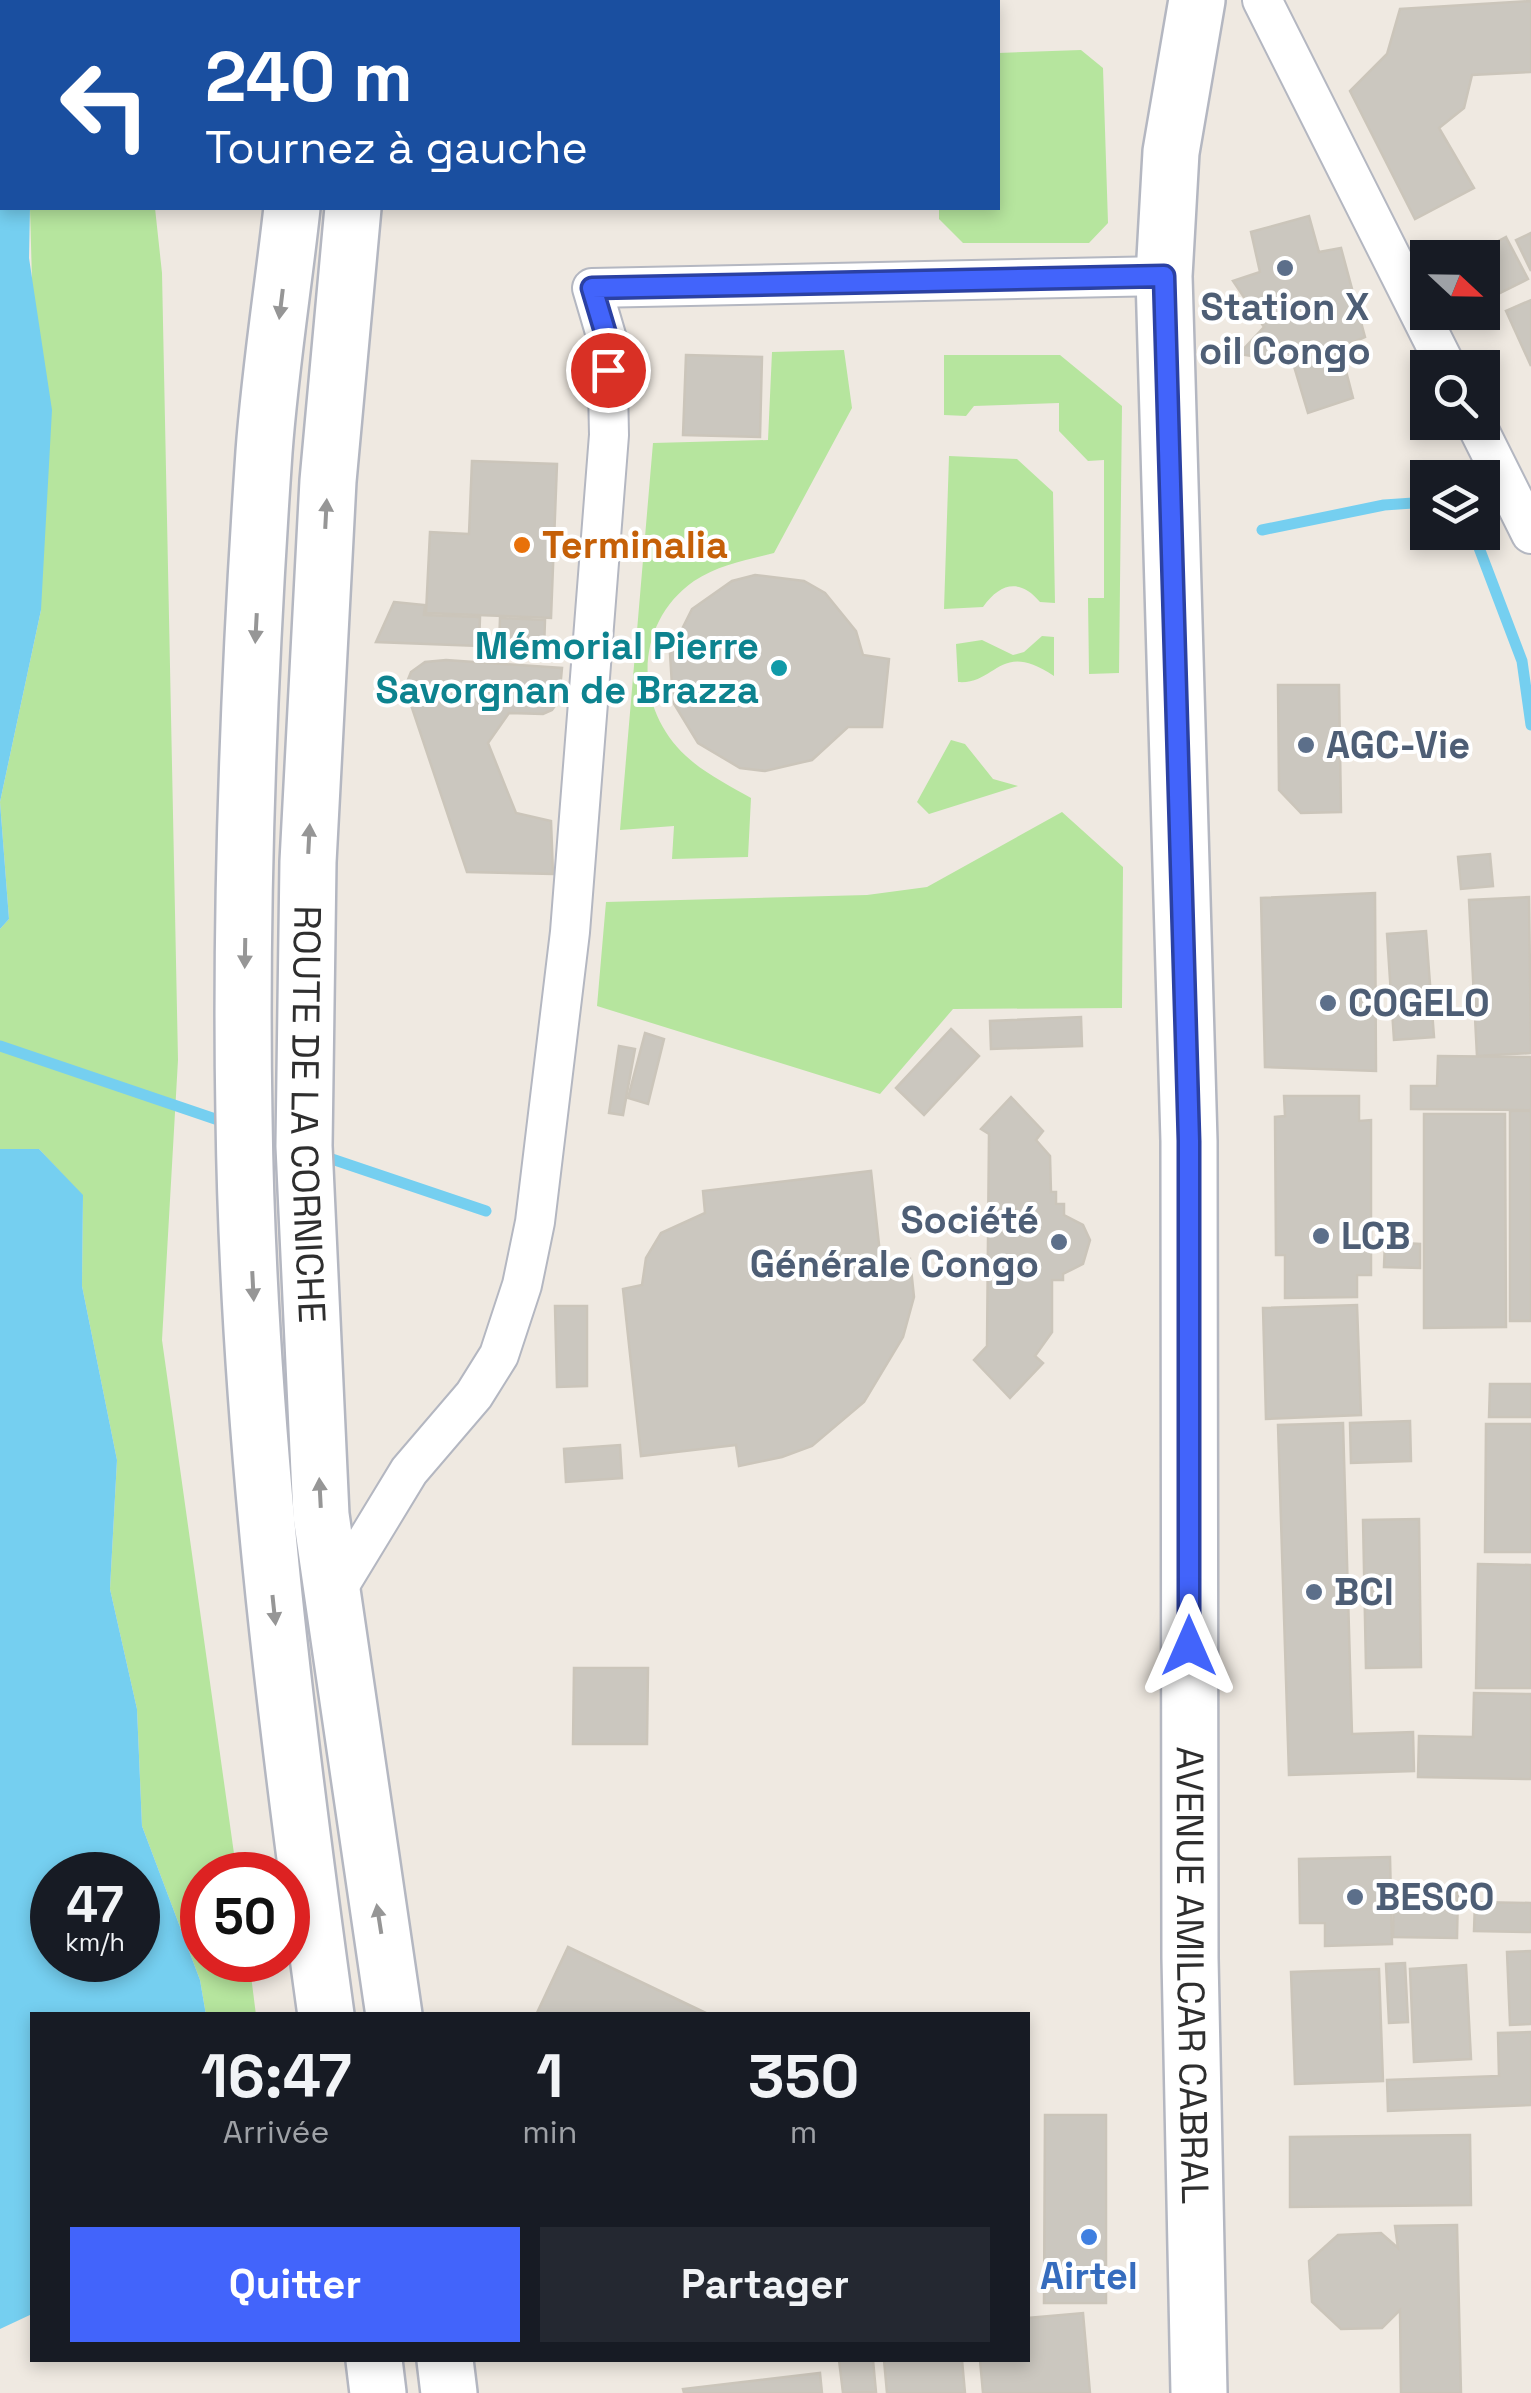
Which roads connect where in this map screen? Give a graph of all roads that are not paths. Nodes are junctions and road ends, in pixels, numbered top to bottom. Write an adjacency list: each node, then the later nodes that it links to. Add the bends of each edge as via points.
1 (1197, 0): 5 (main road, AVENUE AMILCAR CABRAL, via 1171,152)
2 (1262, 0): 6 (street)
3 (292, 210): 10 (main road, ROUTE DE LA CORNICHE, one-way to 10, via 264,449 247,836 244,1117 269,1559)
4 (353, 210): 9 (main road, ROUTE DE LA CORNICHE, one-way to 4, via 321,1515 304,1146 308,862 328,481)
5 (1164, 276): 9 (street, via 592,288 607,338 609,435 570,932 532,1238 500,1355 409,1471); 16 (main road, AVENUE AMILCAR CABRAL, via 1189,1141 1190,1958)
6 (1438, 350)
7 (1484, 440): 8 (street)
8 (1531, 534)
9 (333, 1596): 11 (main road, ROUTE DE LA CORNICHE, one-way to 9)
10 (326, 2012)
11 (394, 2012)
12 (374, 2362): 14 (main road)
13 (445, 2362): 15 (main road)
14 (378, 2393)
15 (449, 2393)
16 (1199, 2393)

